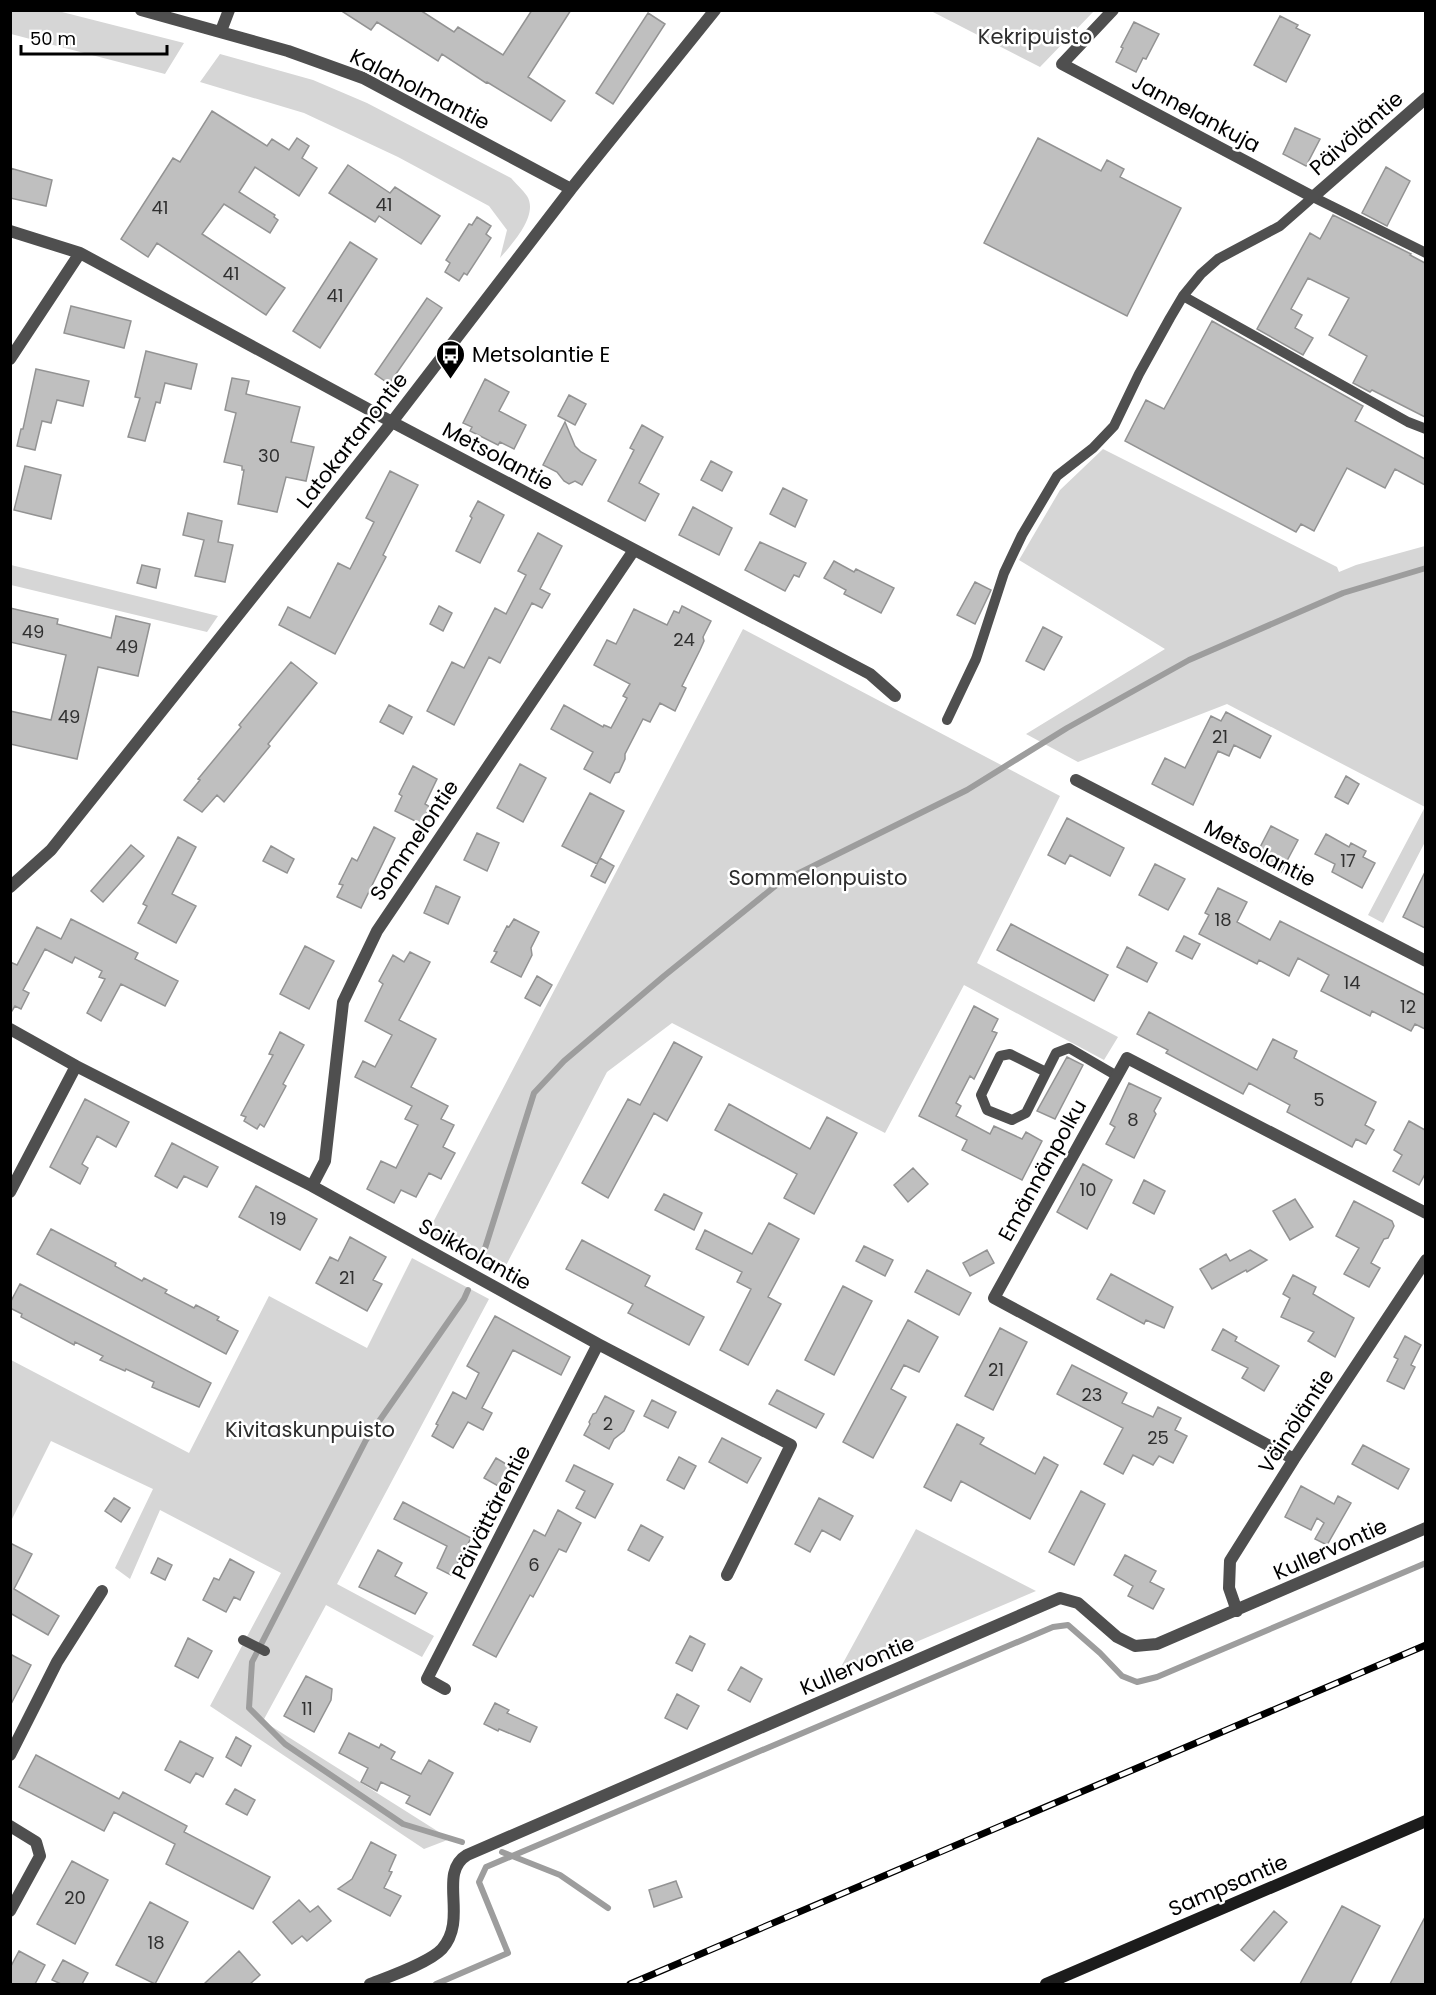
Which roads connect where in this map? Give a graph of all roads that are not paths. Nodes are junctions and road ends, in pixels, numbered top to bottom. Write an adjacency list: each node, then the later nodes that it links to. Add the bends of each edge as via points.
1 (141, 10): 5 (street, Kalaholmantie)
2 (229, 10): 5 (street)
3 (1113, 10): 8 (street, Jannelankuja, via 1062,64)
4 (710, 12): 7 (street, Latokartanontie)
5 (221, 31): 7 (street, Kalaholmantie, via 363,78)
6 (1425, 98): 8 (street, Päivöläntie)
7 (571, 189): 14 (street, Latokartanontie)
8 (1313, 197): 11 (lane); 12 (lane, via 1280,226 1218,259)
9 (10, 231): 10 (street, Metsolantie)
10 (80, 253): 13 (street); 14 (street, Metsolantie)
11 (1425, 253)
12 (1183, 296): 15 (lane); 18 (lane, via 1114,426 1094,448 1057,476 1046,492 1004,573 976,658)
13 (10, 359)
14 (392, 422): 16 (street, Metsolantie); 20 (street, Latokartanontie, via 51,850)
15 (1425, 429)
16 (634, 550): 17 (street, Metsolantie, via 870,674); 26 (street, Sommelontie, via 376,931 343,1002 325,1161)
17 (895, 696)
18 (947, 720)
19 (1076, 780): 21 (street, Metsolantie)
20 (10, 887)
21 (1425, 961)
22 (10, 1029): 23 (street, Soikkolantie)
23 (76, 1066): 26 (street, Soikkolantie); 27 (street)
24 (1046, 1072): 24 (lane, via 1026,1113 1012,1120 987,1110 981,1095 1000,1056 1010,1054); 25 (lane, via 1056,1053 1069,1048)
25 (1117, 1076): 28 (street, Emännänpolku, via 1127,1058); 31 (street, Emännänpolku, via 994,1298)
26 (312, 1186): 30 (street, Soikkolantie)
27 (10, 1192)
28 (1425, 1213)
29 (1425, 1260): 31 (street, Väinöläntie)
30 (598, 1344): 33 (street, Soikkolantie, via 792,1445); 38 (street, Päivättärentie, via 427,1679)
31 (1294, 1459): 35 (street, Väinöläntie, via 1230,1561 1229,1588)
32 (1425, 1528): 35 (street, Kullervontie)
33 (727, 1575)
34 (102, 1591): 39 (street, via 57,1662)
35 (1237, 1611): 44 (street, Kullervontie, via 1157,1644 1135,1646 1078,1603 1060,1598 1006,1621 467,1855 454,1870 451,1938 440,1952)
36 (243, 1640): 37 (lane)
37 (265, 1651)
38 (445, 1689)
39 (10, 1755)
40 (1425, 1821): 43 (street, Sampsantie)
41 (10, 1826): 42 (street, via 36,1842 40,1856)
42 (10, 1911)
43 (1054, 1983)
44 (370, 1984)

